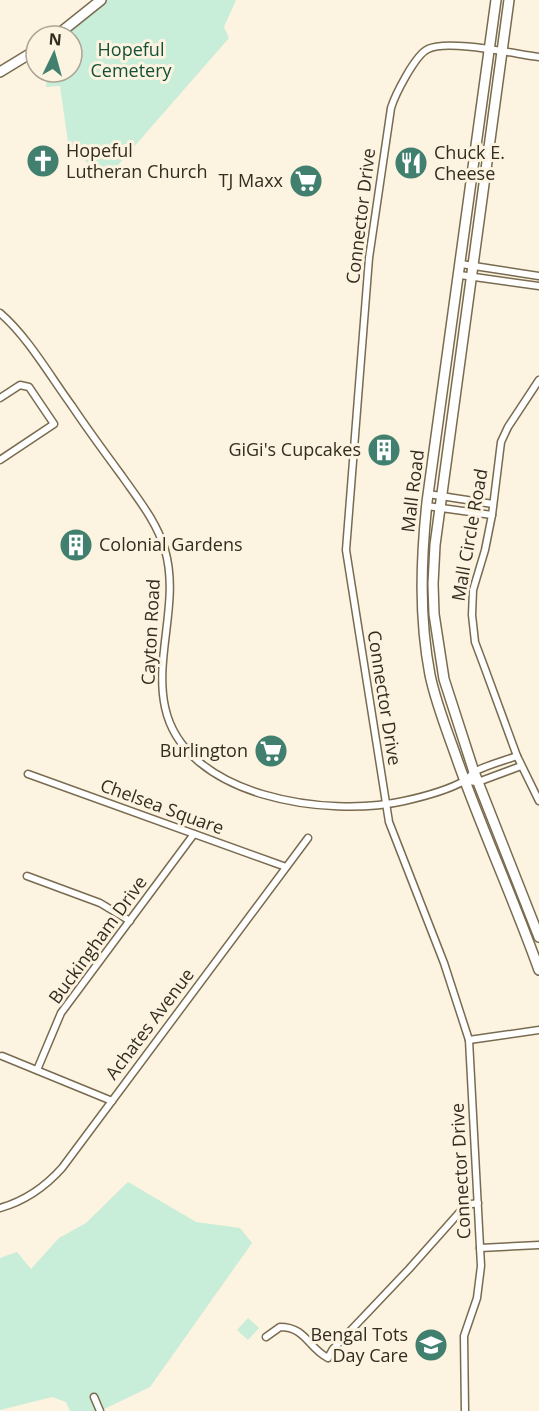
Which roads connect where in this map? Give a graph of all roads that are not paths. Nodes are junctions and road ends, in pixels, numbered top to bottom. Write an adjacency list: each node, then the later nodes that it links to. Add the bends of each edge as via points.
1 (101, 0): 4 (main road)
2 (496, 0): 5 (main road, Mall Road)
3 (509, 0): 6 (main road, Mall Road)
4 (71, 24)
5 (488, 50): 6 (street); 10 (main road, Mall Road); 33 (street, Connector Drive, via 455,45 428,49 420,55 394,98 369,258 346,550)
6 (501, 52): 8 (street); 11 (main road, Mall Road)
7 (24, 57): 9 (main road)
8 (539, 57)
9 (0, 72)
10 (461, 264): 11 (street); 12 (main road, Mall Road)
11 (473, 266): 13 (street); 14 (main road, Mall Road)
12 (460, 275): 14 (street); 20 (main road, Mall Road)
13 (539, 276)
14 (472, 277): 15 (street); 21 (main road, Mall Road)
15 (539, 286)
16 (0, 313): 33 (street, Cayton Road, via 22,337 148,513 161,538 170,585 164,697 169,721 182,745 216,775 267,795 326,806)
17 (539, 380): 22 (street, Mall Circle Road, via 501,442)
18 (0, 398): 19 (street, via 20,385 29,387 54,424)
19 (0, 460)
20 (429, 494): 21 (street); 23 (main road, Mall Road)
21 (442, 496): 22 (street); 24 (main road, Mall Road)
22 (493, 504): 25 (street, Mall Circle Road)
23 (427, 506): 24 (street); 30 (main road, Mall Road, via 421,586 430,676)
24 (440, 508): 25 (street); 28 (main road, Mall Road, via 433,584 437,645)
25 (492, 515): 26 (street, Mall Circle Road, via 473,590 472,629)
26 (517, 756): 27 (street, Mall Circle Road); 28 (street)
27 (521, 766): 31 (street); 32 (street, Mall Circle Road)
28 (474, 772): 30 (street); 31 (main road, Mall Road)
29 (28, 774): 34 (street, Chelsea Square)
30 (465, 781): 31 (street); 33 (street, Cayton Road, via 421,797); 40 (main road, Mall Road)
31 (478, 782): 39 (main road, Mall Road)
32 (539, 801)
33 (386, 804): 42 (street, Connector Drive, via 391,829 444,963)
34 (194, 834): 36 (street, Chelsea Square); 38 (street, Buckingham Drive)
35 (308, 838): 36 (street, Achates Avenue)
36 (286, 867): 45 (street, Achates Avenue)
37 (27, 876): 38 (street, via 100,903)
38 (130, 921): 44 (street, Buckingham Drive, via 61,1013)
39 (539, 937)
40 (539, 970)
41 (539, 1030): 42 (street)
42 (469, 1040): 46 (street, Connector Drive)
43 (2, 1056): 44 (street)
44 (37, 1070): 45 (street)
45 (112, 1101): 47 (street, Achates Avenue, via 51,1180 30,1196)
46 (478, 1203): 49 (street, Connector Drive); 50 (street, via 466,1205 328,1358 319,1354 296,1329 280,1327)
47 (0, 1208)
48 (539, 1245): 49 (street)
49 (480, 1248): 53 (street, Connector Drive, via 477,1298 464,1336)
50 (266, 1337)
51 (94, 1397): 52 (street)
52 (100, 1411)
53 (465, 1411)

